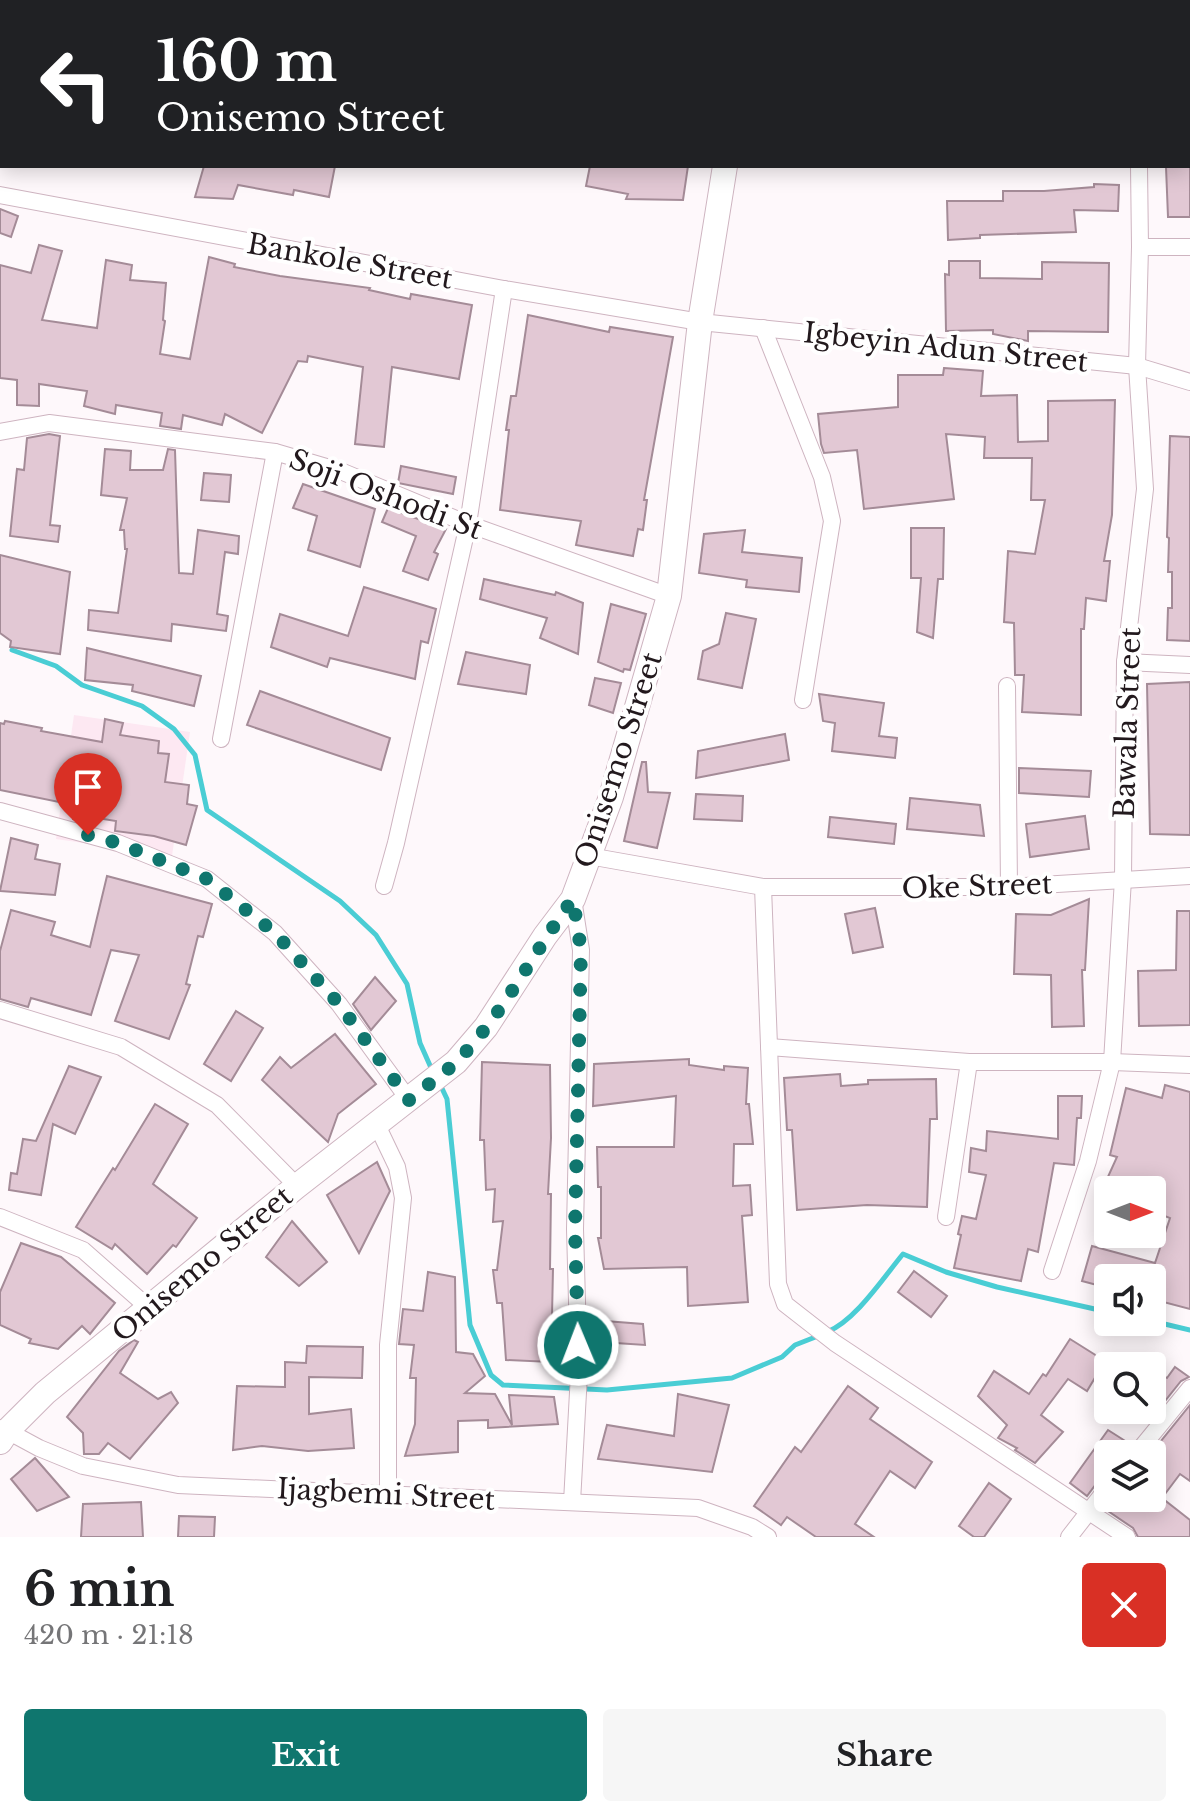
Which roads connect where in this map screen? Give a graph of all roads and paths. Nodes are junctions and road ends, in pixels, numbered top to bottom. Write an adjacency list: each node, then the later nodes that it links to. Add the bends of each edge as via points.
1 (725, 168): 7 (street, Onisemo Street)
2 (1139, 168): 4 (street, Bawala Street)
3 (0, 195): 6 (street, Bankole Street)
4 (1140, 247): 5 (street); 9 (street, Bawala Street)
5 (1190, 247)
6 (504, 289): 7 (street, Bankole Street); 13 (street)
7 (700, 322): 8 (street, Igbeyin Adun Street); 14 (street, Onisemo Street)
8 (763, 328): 9 (street, Igbeyin Adun Street); 18 (street, via 822,477 832,521)
9 (1137, 366): 10 (street, Igbeyin Adun Street); 15 (street, Bawala Street, via 1145,489)
10 (1190, 382)
11 (0, 432): 12 (street, Soji Oshodi St, via 49,423)
12 (275, 452): 13 (street, Soji Oshodi St, via 343,472); 19 (street)
13 (468, 524): 14 (street, Soji Oshodi St); 24 (street)
14 (669, 596): 21 (street, Onisemo Street)
15 (1125, 662): 16 (street); 23 (street, Bawala Street)
16 (1190, 665)
17 (1007, 686): 26 (street)
18 (803, 700)
19 (221, 739)
20 (0, 811): 33 (street, via 118,843 207,879 275,933 339,1004)
21 (589, 856): 25 (street, Oke Street); 27 (street, Onisemo Street)
22 (1190, 876): 23 (street, Oke Street)
23 (1123, 879): 26 (street, Oke Street); 31 (street, Bawala Street)
24 (384, 886)
25 (763, 887): 26 (street, Oke Street); 29 (street)
26 (1009, 887)
27 (573, 899): 33 (street, Onisemo Street, via 486,1027 456,1062); 44 (street, via 581,950 575,1214 579,1374)
28 (0, 1010): 35 (street, via 121,1047 217,1105)
29 (769, 1047): 30 (street); 46 (street, via 778,1284 785,1304 835,1343)
30 (969, 1062): 31 (street); 37 (street)
31 (1112, 1062): 32 (street); 38 (street, Bawala Street, via 1088,1161)
32 (1190, 1065)
33 (409, 1100): 34 (street, Onisemo Street)
34 (376, 1123): 35 (street, Onisemo Street); 43 (street, via 397,1167 403,1198 388,1345)
35 (297, 1186): 39 (street, Onisemo Street)
36 (0, 1217): 39 (street, via 83,1250)
37 (946, 1217)
38 (1052, 1271)
39 (150, 1309): 41 (street, Onisemo Street)
40 (1190, 1388): 42 (street)
41 (3, 1433): 43 (street, Ijagbemi Street, via 83,1466 178,1485)
42 (1147, 1440)
43 (388, 1493): 44 (street, Ijagbemi Street)
44 (572, 1502): 47 (street, Ijagbemi Street, via 698,1508)
45 (1094, 1505): 46 (street)
46 (1089, 1511): 48 (street); 49 (street)
47 (768, 1537)
48 (1069, 1537)
49 (1127, 1537)

